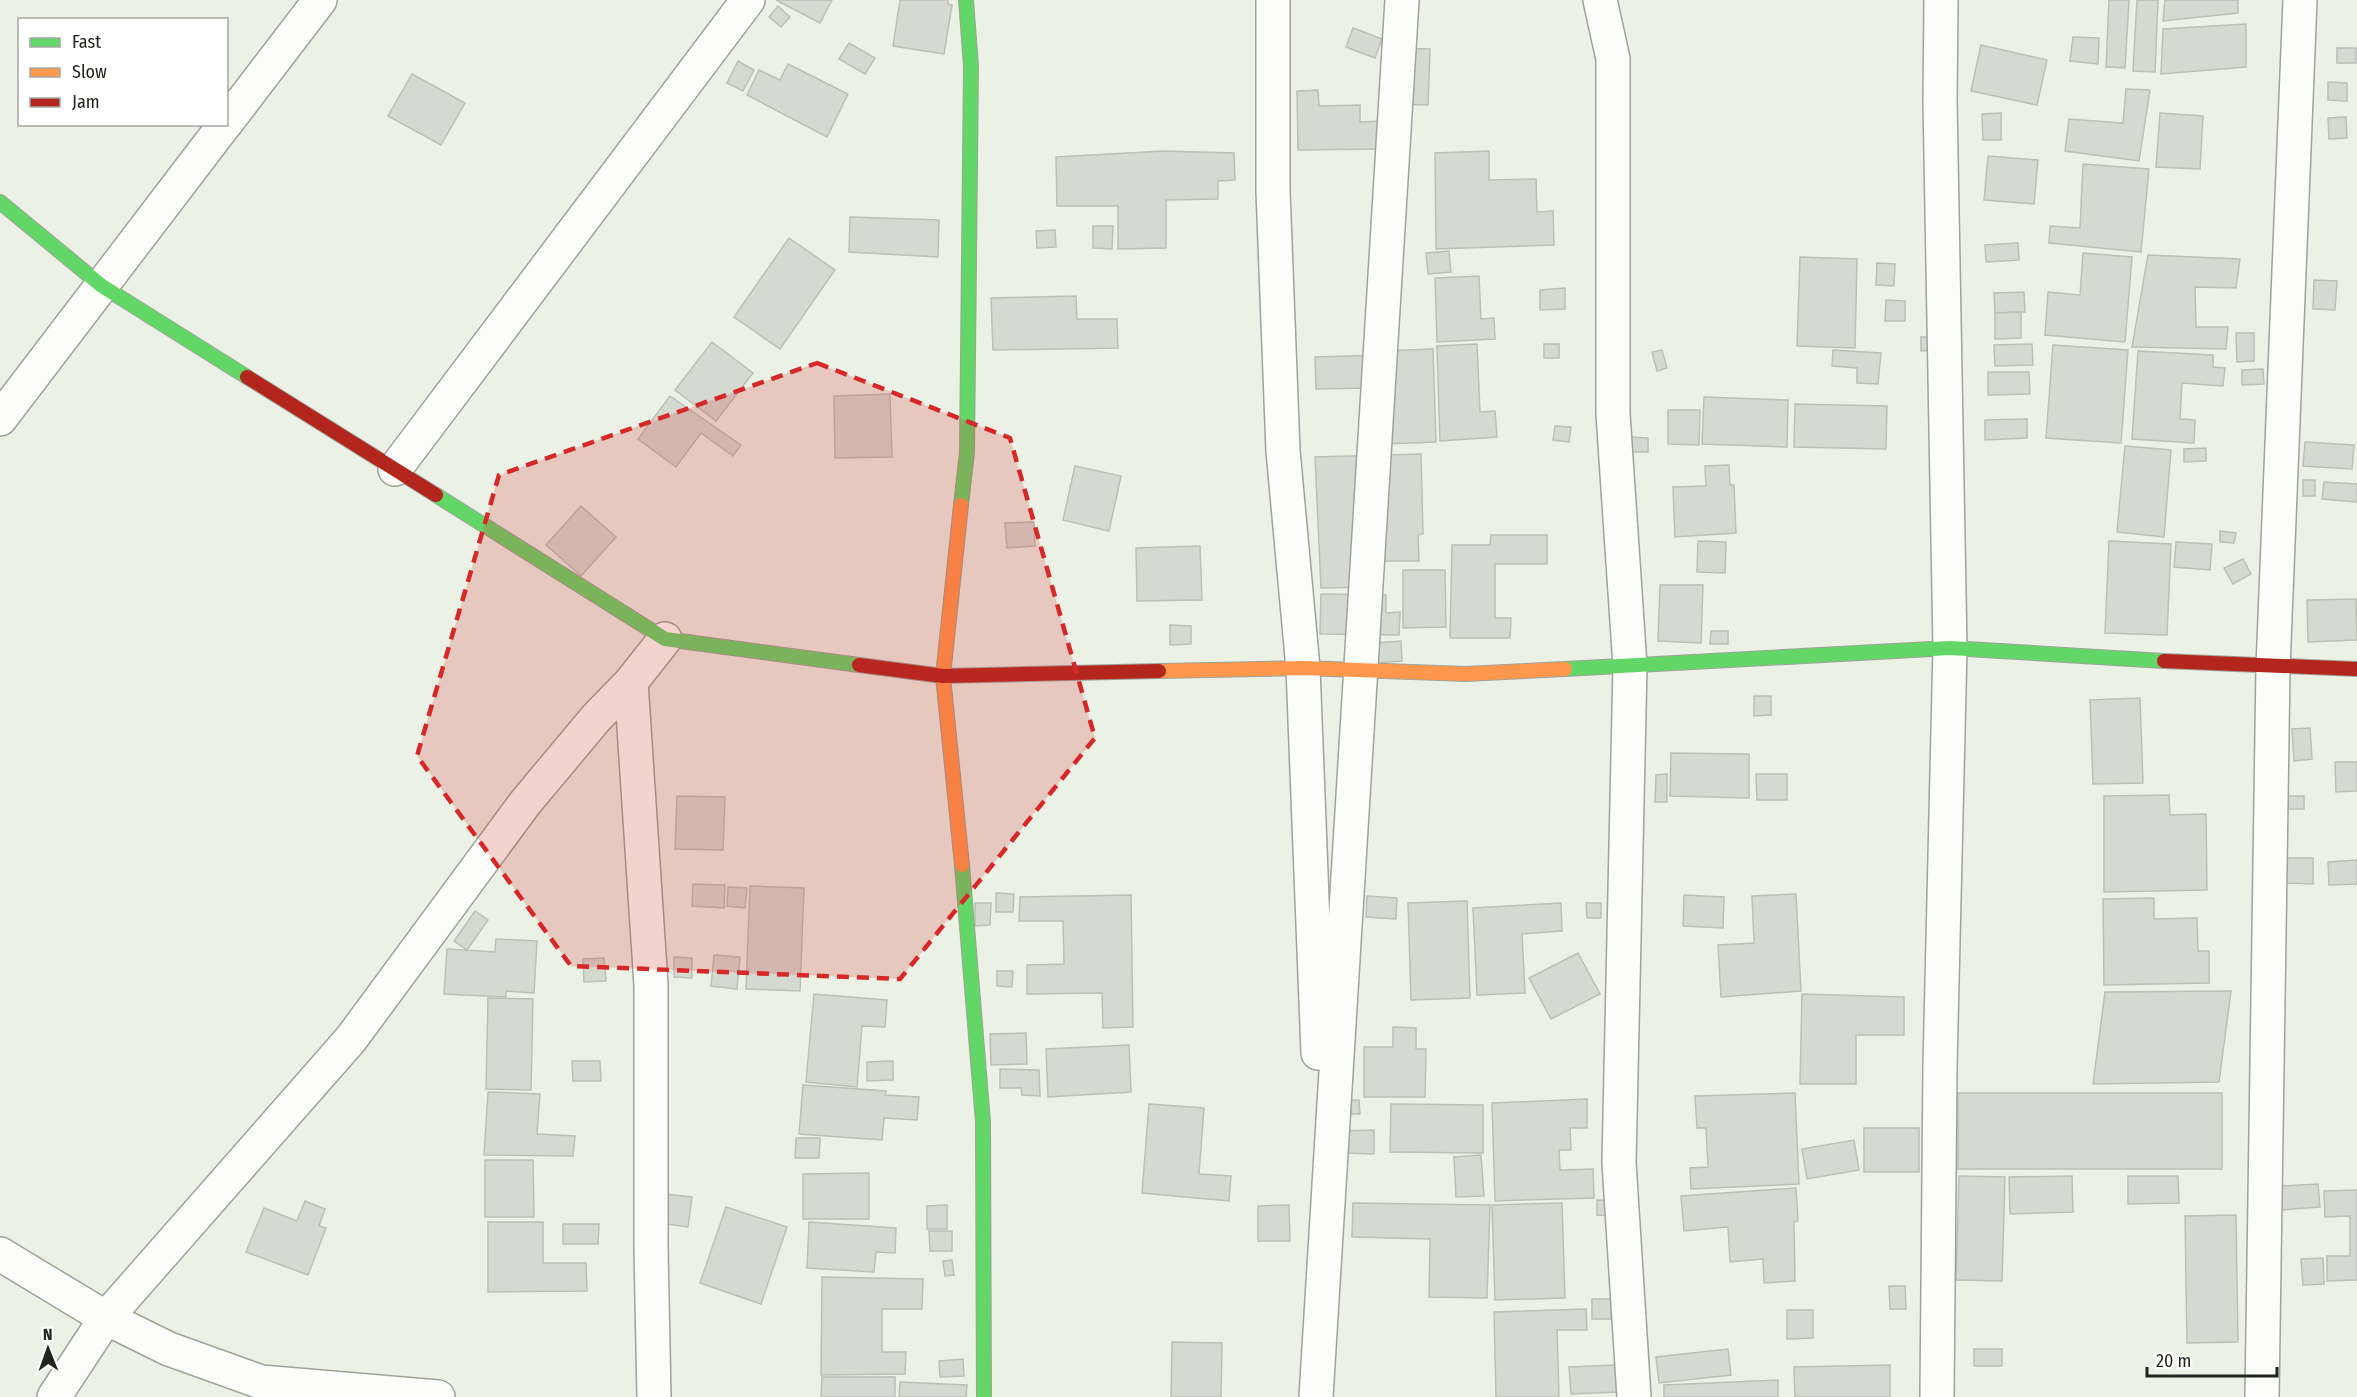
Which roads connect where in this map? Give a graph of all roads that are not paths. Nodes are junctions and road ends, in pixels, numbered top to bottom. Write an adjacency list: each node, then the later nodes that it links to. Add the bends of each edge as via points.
1 (320, 0): 9 (street)
2 (748, 0): 14 (street)
3 (966, 0): 21 (street, via 971,66 967,452)
4 (1273, 0): 19 (street, via 1273,191 1283,451)
5 (1402, 0): 30 (street)
6 (1600, 0): 17 (street, via 1613,58 1613,414)
7 (1941, 0): 16 (street)
8 (2300, 0): 18 (street)
9 (228, 121)
10 (224, 126): 12 (street)
11 (0, 202): 12 (street)
12 (102, 286): 13 (street); 14 (street)
13 (0, 419)
14 (395, 469): 15 (street)
15 (665, 639): 21 (street); 22 (street)
16 (1950, 648): 17 (street); 18 (street); 32 (street)
17 (1630, 666): 19 (street, via 1466,674); 31 (street, via 1619,1163)
18 (2273, 667): 20 (street); 33 (street)
19 (1303, 668): 21 (street); 30 (street, via 1320,1089)
20 (2357, 669)
21 (943, 676): 29 (street, via 982,1111)
22 (631, 682): 24 (street, via 525,803 351,1039); 28 (street, via 651,985)
23 (0, 1254): 24 (street)
24 (106, 1318): 25 (street); 26 (street)
25 (259, 1389): 27 (street)
26 (54, 1397)
27 (438, 1397)
28 (654, 1397)
29 (984, 1397)
30 (1316, 1397)
31 (1634, 1397)
32 (1937, 1397)
33 (2262, 1397)

